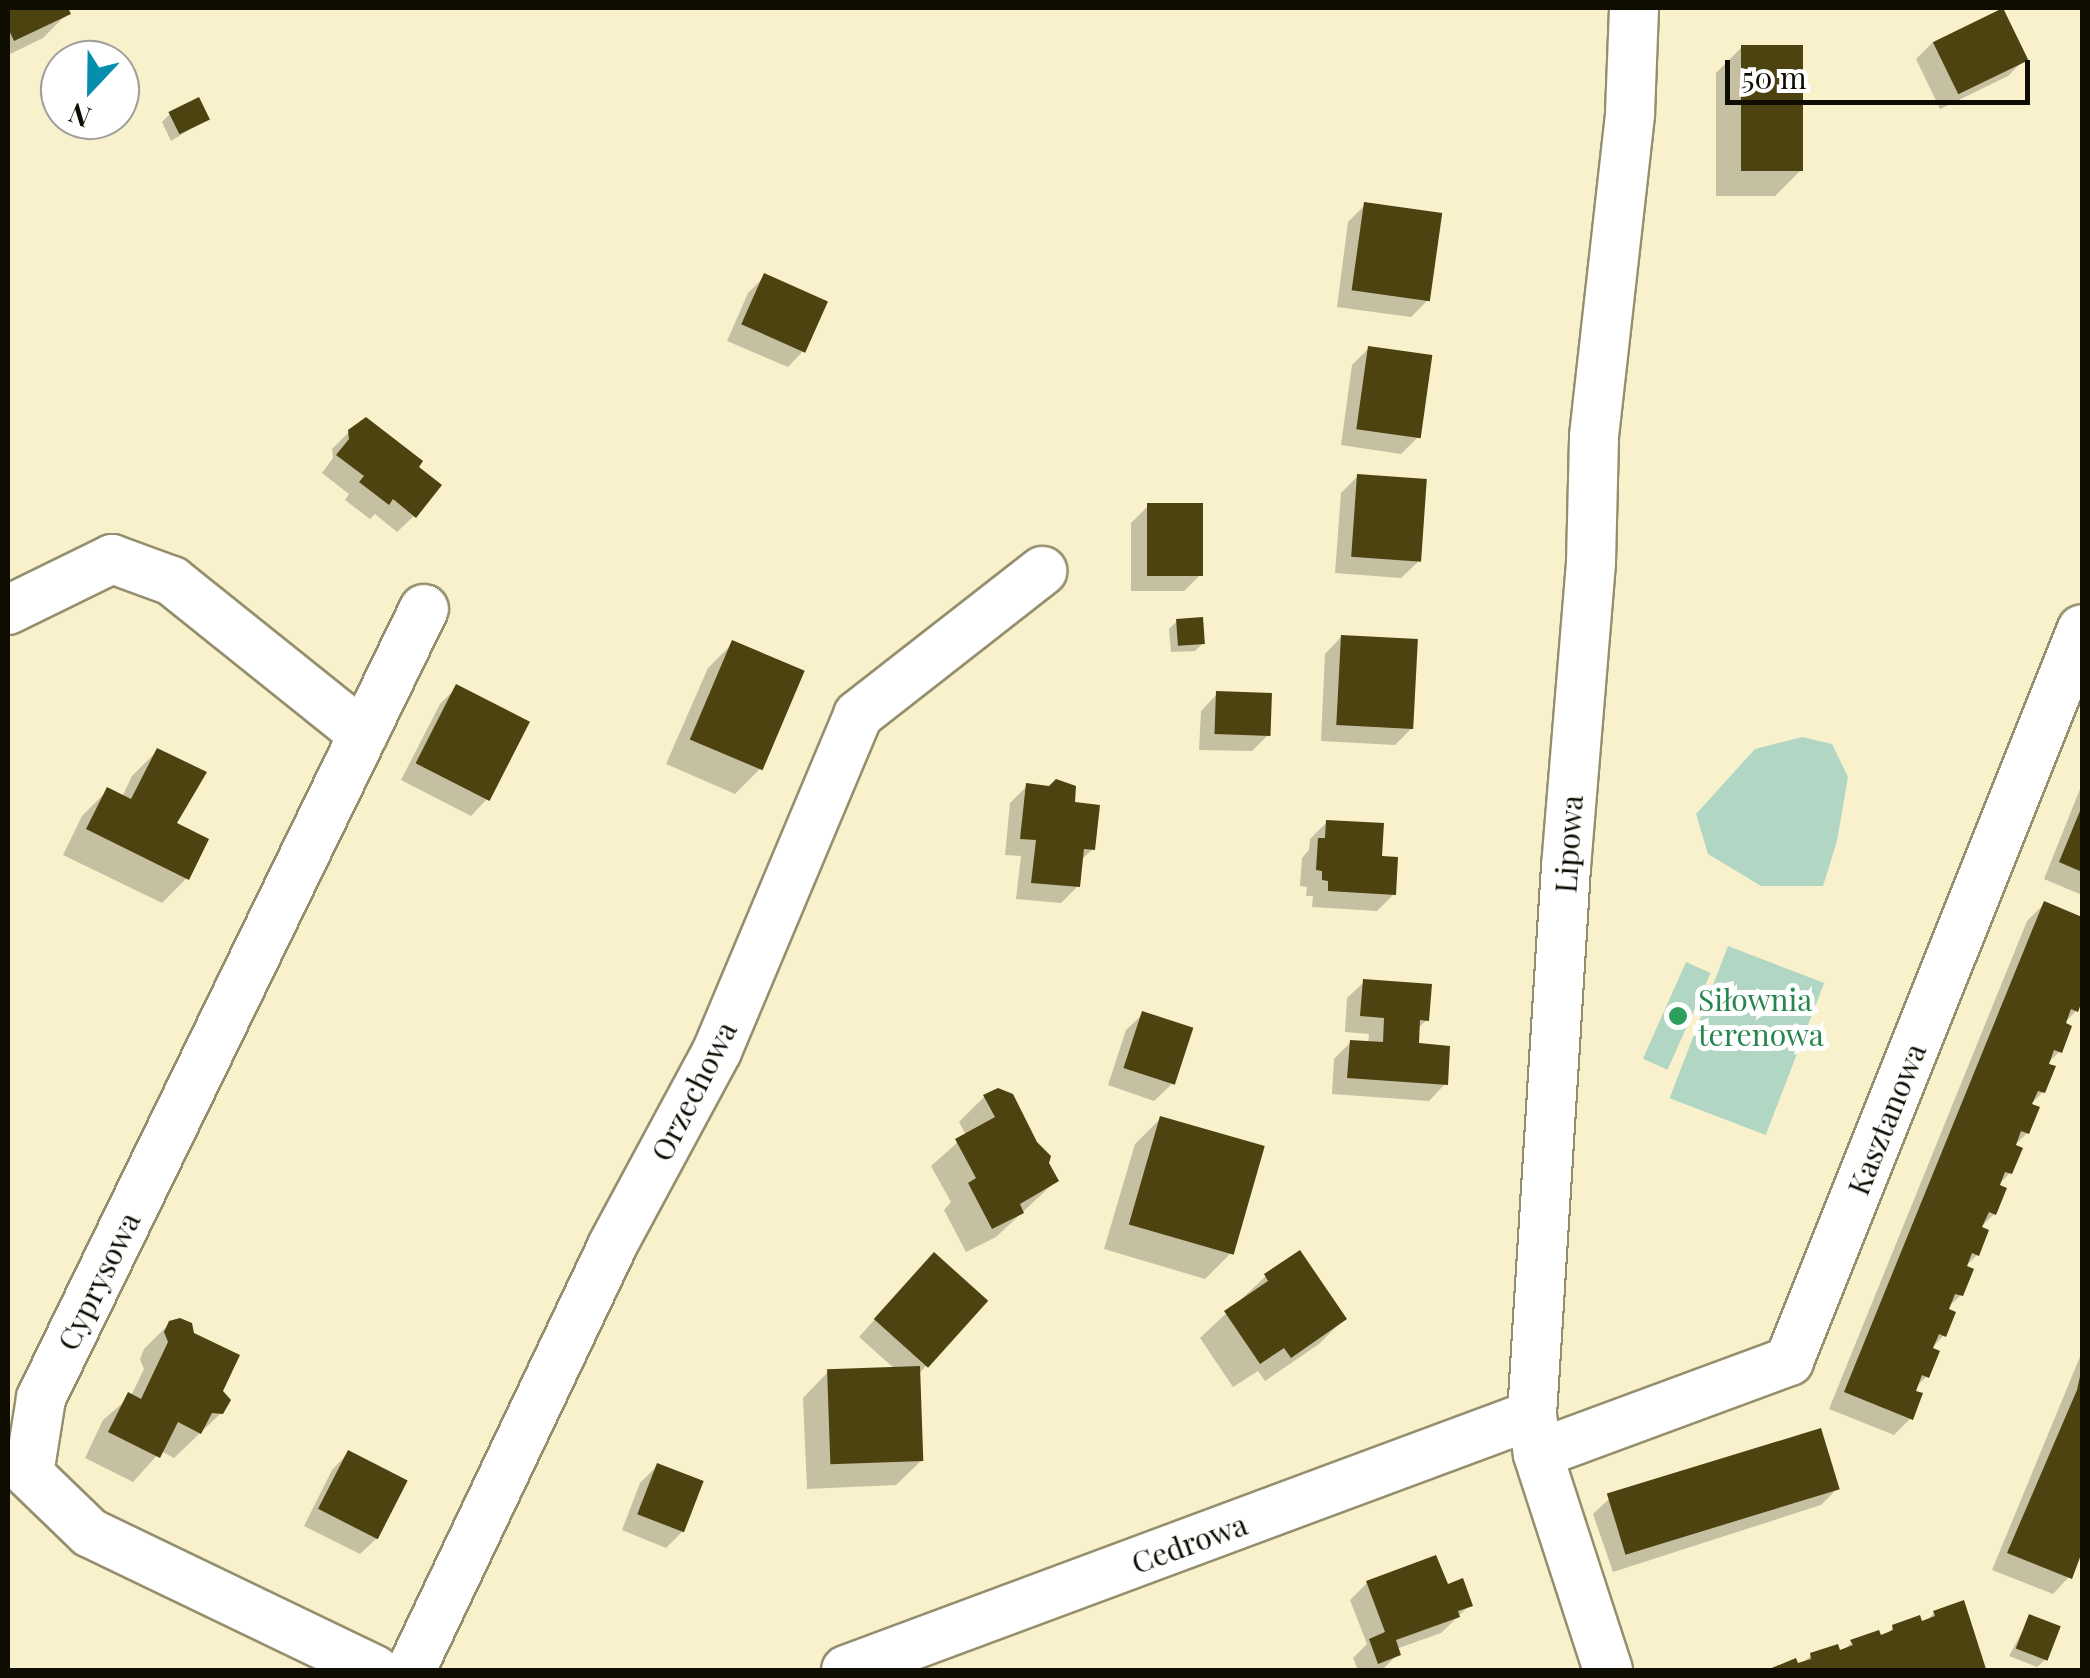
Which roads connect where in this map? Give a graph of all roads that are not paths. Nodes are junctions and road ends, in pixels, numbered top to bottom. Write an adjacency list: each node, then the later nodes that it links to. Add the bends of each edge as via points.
1 (1634, 8): 7 (street, Lipowa, via 1628,133 1594,436)
2 (1042, 571): 9 (street, Orzechowa, via 858,716 717,1051 612,1246)
3 (424, 608): 6 (street, Cyprysowa)
4 (8, 610): 6 (street, via 112,558 172,581)
5 (2082, 629): 7 (street, Kasztanowa, via 1789,1361)
6 (363, 734): 8 (street, Cyprysowa, via 41,1398 28,1474 90,1533)
7 (1535, 1434): 10 (street, Cedrowa); 11 (street, Lipowa)
8 (375, 1670)
9 (411, 1670)
10 (846, 1670)
11 (1608, 1670)

